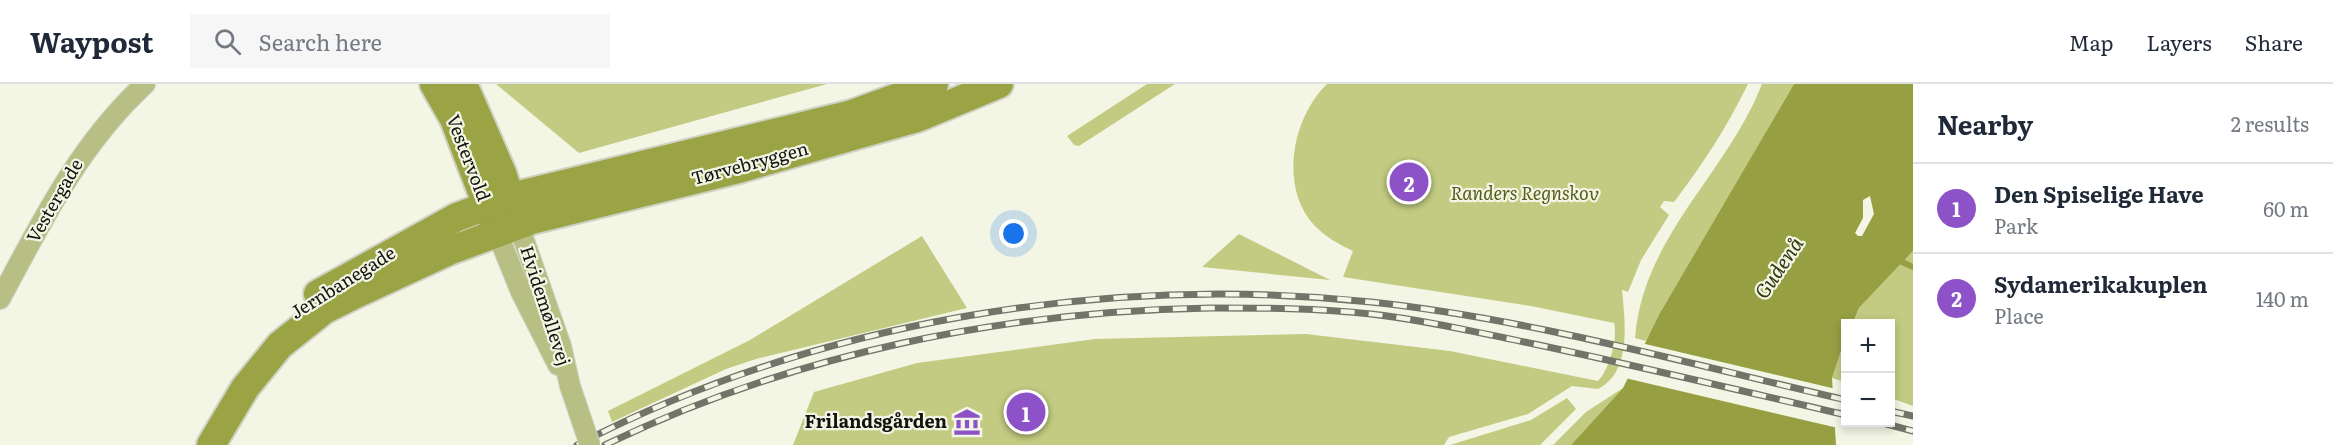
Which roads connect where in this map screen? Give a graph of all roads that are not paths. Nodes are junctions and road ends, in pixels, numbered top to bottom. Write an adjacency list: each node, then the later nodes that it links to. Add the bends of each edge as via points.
1 (145, 84): 8 (street, Vestergade, via 76,162)
2 (434, 84): 6 (main road, Vestervold)
3 (463, 84): 6 (main road, Vestervold)
4 (934, 84): 6 (main road, Tørvebryggen, via 852,114)
5 (999, 84): 7 (main road, Tørvebryggen, via 917,118 735,170 556,213)
6 (499, 201): 7 (main road, Vestervold); 9 (main road, Jernbanegade, via 457,217 351,273 292,313 231,378)
7 (508, 230): 10 (main road, Jernbanegade, via 449,251 357,293 302,325 261,365); 11 (street, Hvidemøllevej, bridge, via 530,312 570,386)
8 (0, 299)
9 (191, 445)
10 (211, 445)
11 (590, 445)

